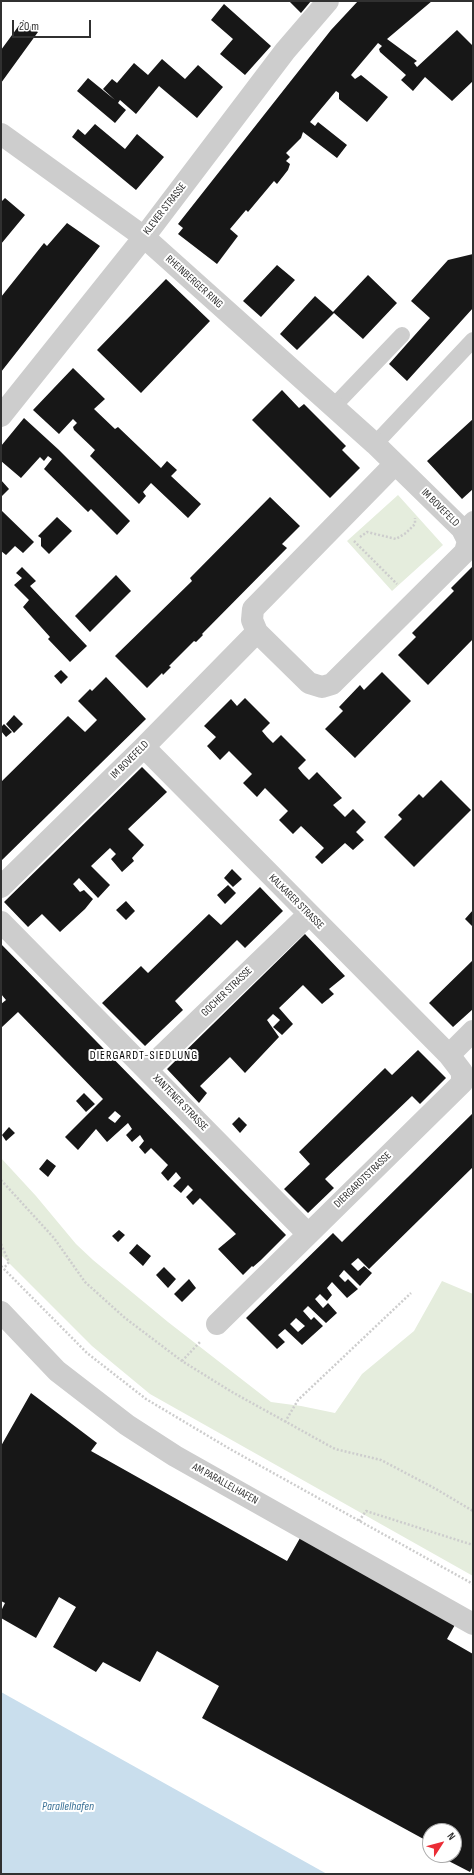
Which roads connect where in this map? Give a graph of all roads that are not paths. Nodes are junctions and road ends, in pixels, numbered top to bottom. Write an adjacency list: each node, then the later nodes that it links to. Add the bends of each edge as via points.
1 (328, 1): 3 (street, KLEVER STRASSE, via 285,51)
2 (1, 134): 3 (street, RHEINBERGER RING)
3 (144, 237): 6 (street, RHEINBERGER RING); 7 (street, KLEVER STRASSE)
4 (402, 335): 6 (lane)
5 (473, 340): 8 (lane)
6 (333, 407): 8 (street, RHEINBERGER RING)
7 (1, 416)
8 (375, 444): 9 (street, RHEINBERGER RING)
9 (395, 464): 10 (street, IM BOVEFELD, via 430,499); 11 (street, IM BOVEFELD, via 252,609 252,620)
10 (467, 524): 11 (street, IM BOVEFELD, via 468,541 465,552 332,684 322,687 309,683)
11 (258, 632): 12 (street, IM BOVEFELD)
12 (144, 747): 13 (street, IM BOVEFELD); 14 (street, KALKARER STRASSE)
13 (1, 887)
14 (308, 915): 17 (street, KALKARER STRASSE); 18 (street, GOCHER STRASSE)
15 (1, 922): 18 (street, XANTENER STRASSE)
16 (473, 1031): 17 (street)
17 (449, 1055): 19 (street, DIERGARDTSTRASSE, via 462,1072 462,1083)
18 (147, 1070): 19 (street, XANTENER STRASSE)
19 (308, 1234): 21 (street, DIERGARDTSTRASSE)
20 (1, 1312): 22 (street, AM PARALLELHAFEN, via 57,1371 127,1425 175,1456)
21 (217, 1324)
22 (473, 1624)

